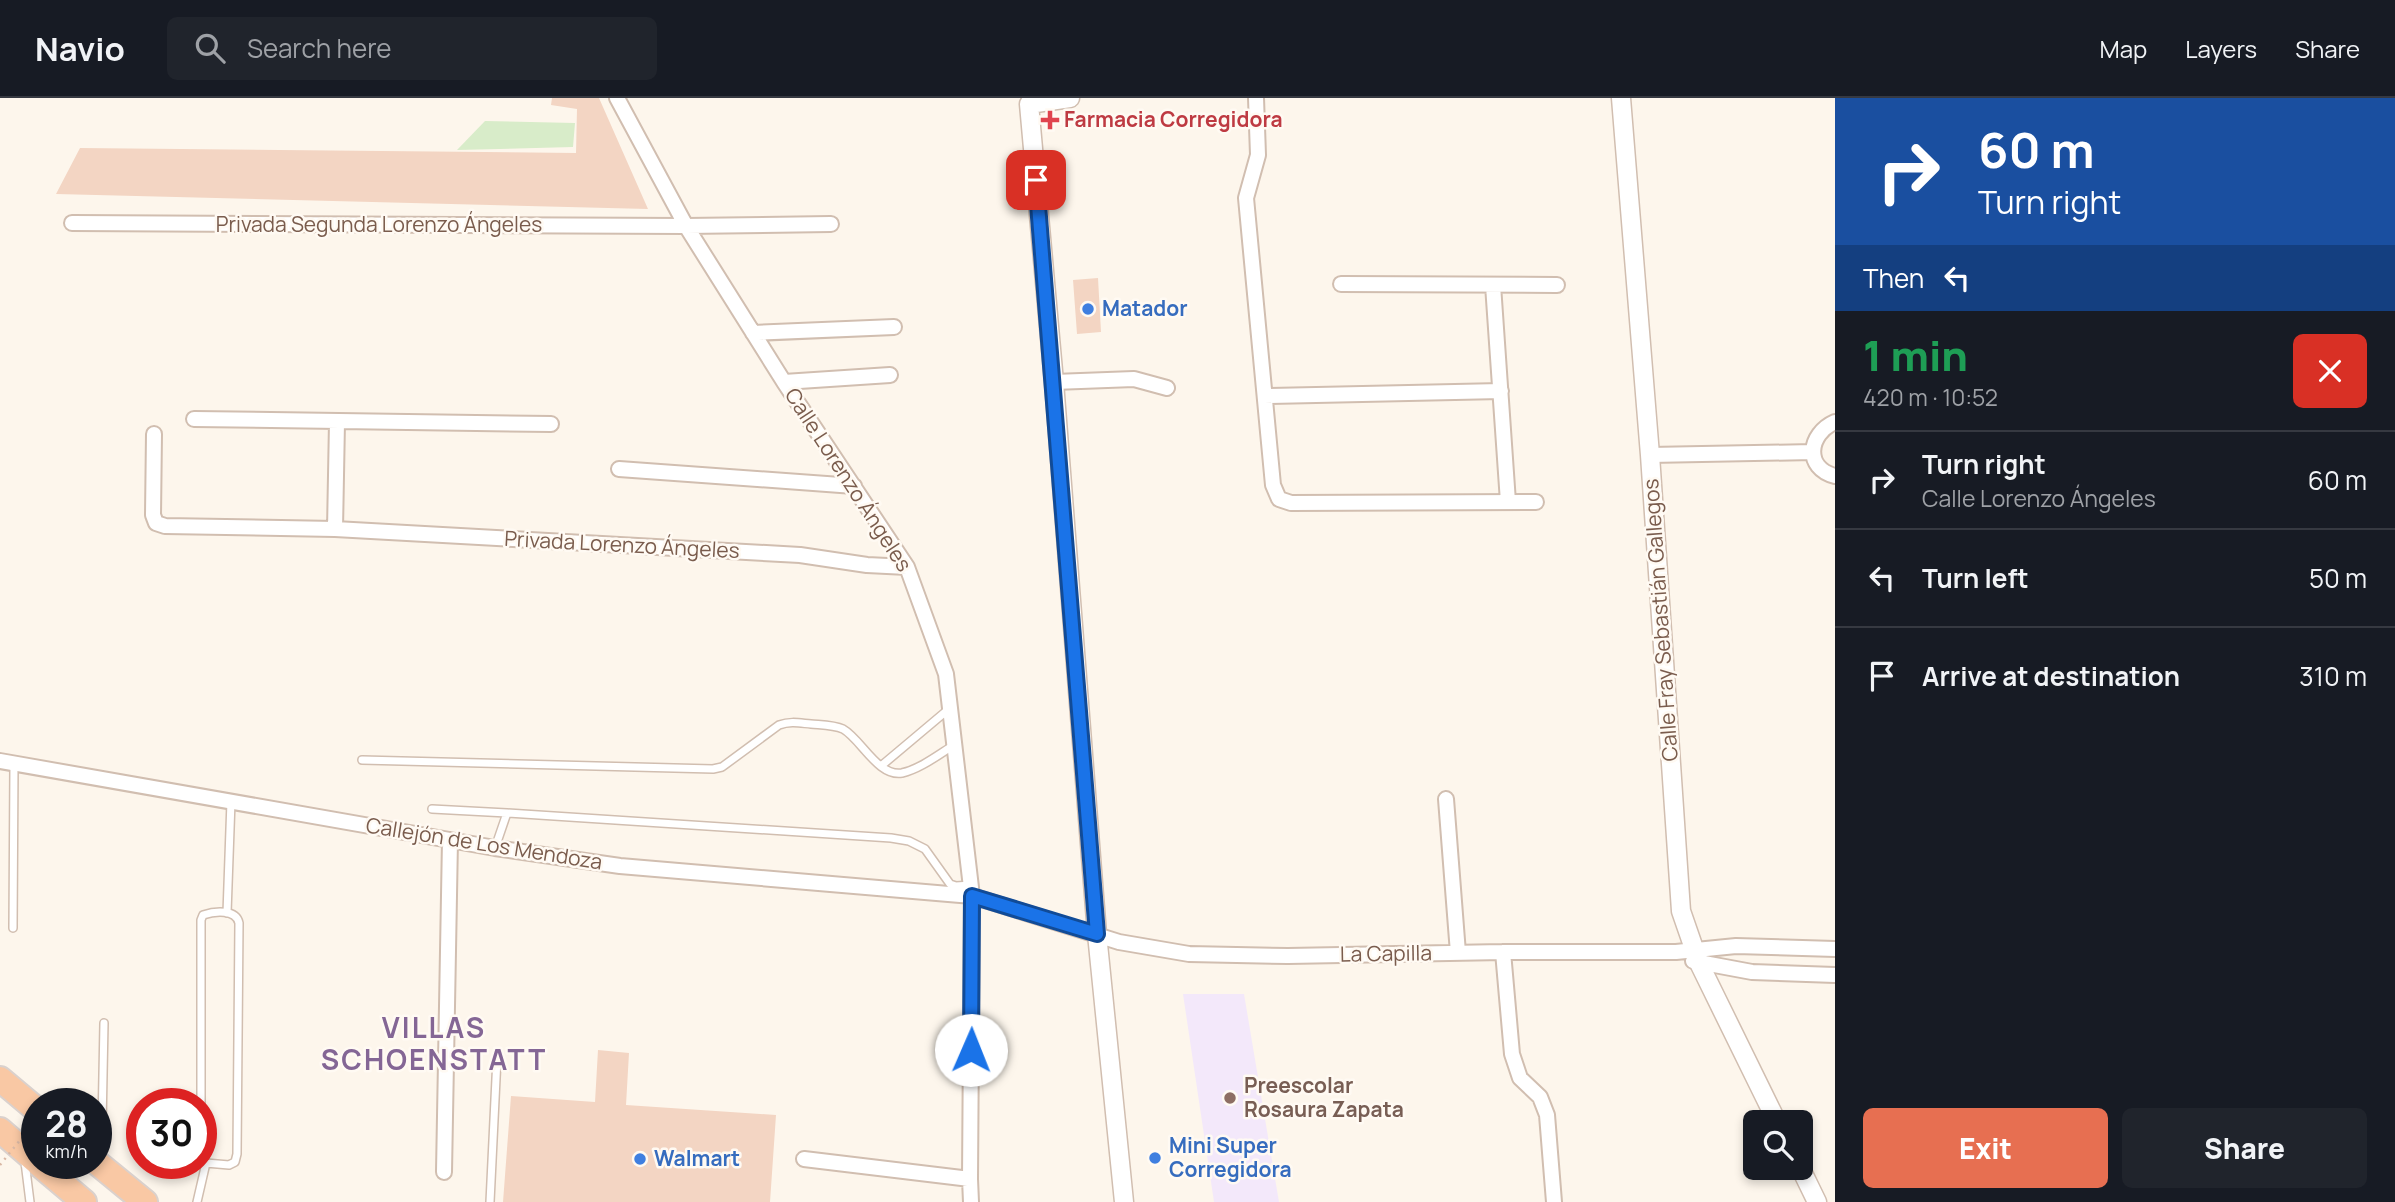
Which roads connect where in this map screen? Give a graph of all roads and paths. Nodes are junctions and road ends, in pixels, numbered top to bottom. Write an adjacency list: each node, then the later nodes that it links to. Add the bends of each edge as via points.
1 (617, 98): 8 (street, Calle Lorenzo Ángeles)
2 (1070, 98): 5 (street)
3 (1255, 98): 19 (street, via 1258,155 1246,198)
4 (1622, 98): 26 (street, Calle Fray Sebastián Gallegos)
5 (1029, 101): 16 (street)
6 (72, 223): 8 (street, Privada Segunda Lorenzo Ángeles)
7 (831, 224): 8 (street, Privada Segunda Lorenzo Ángeles)
8 (686, 226): 13 (street, Calle Lorenzo Ángeles)
9 (1341, 284): 10 (street)
10 (1493, 285): 11 (street); 18 (street)
11 (1557, 285)
12 (894, 327): 13 (street)
13 (753, 333): 15 (street, Calle Lorenzo Ángeles)
14 (890, 375): 15 (street)
15 (784, 382): 29 (street, Calle Lorenzo Ángeles)
16 (1054, 382): 17 (street, via 1134,379); 48 (street)
17 (1167, 388)
18 (1501, 391): 19 (street); 30 (street)
19 (1265, 396): 30 (street, via 1273,485 1279,499 1291,503)
20 (194, 419): 21 (street)
21 (337, 422): 23 (street); 32 (street)
22 (1835, 422): 25 (street, via 1818,433)
23 (551, 424)
24 (153, 434): 32 (street, Privada Lorenzo Ángeles, via 156,523)
25 (1813, 452): 26 (street); 28 (street, via 1821,470)
26 (1650, 455): 52 (street, Calle Fray Sebastián Gallegos, via 1681,911)
27 (619, 469): 29 (street)
28 (1835, 476)
29 (854, 486): 33 (street, Calle Lorenzo Ángeles)
30 (1508, 502): 31 (street)
31 (1536, 502)
32 (335, 529): 33 (street, Privada Lorenzo Ángeles, via 800,555)
33 (907, 567): 34 (street, Calle Lorenzo Ángeles, via 946,674)
34 (950, 708): 35 (street, Calle Lorenzo Ángeles); 38 (lane)
35 (954, 745): 38 (lane, via 914,769 892,773); 45 (street, Calle Lorenzo Ángeles)
36 (362, 760): 38 (lane, via 713,769 789,722 845,730)
37 (7, 762): 40 (street, Callejón de Los Mendoza); 47 (lane)
38 (881, 766)
39 (1446, 799): 51 (street)
40 (231, 800): 43 (street, Callejón de Los Mendoza); 46 (lane)
41 (432, 809): 42 (lane)
42 (507, 813): 44 (lane); 45 (lane, via 909,841 925,849 950,884)
43 (450, 840): 44 (street, Callejón de Los Mendoza); 67 (street)
44 (495, 848): 45 (street, Callejón de Los Mendoza, via 620,866)
45 (971, 891): 48 (street); 72 (street, Calle Lorenzo Ángeles)
46 (227, 913): 58 (lane, via 208,913 201,920); 65 (lane, via 238,916 239,923 237,1154 229,1165)
47 (13, 928)
48 (1097, 934): 51 (street, La Capilla, via 1189,954); 81 (street)
49 (1835, 949): 52 (street, via 1736,946)
50 (1503, 952): 51 (street, La Capilla); 52 (street, La Capilla); 74 (street, via 1512,1054 1520,1078 1540,1097 1547,1115)
51 (1458, 953)
52 (1690, 955): 53 (street, via 1752,972); 60 (street, Calle Fray Sebastián Gallegos)
53 (1835, 975)
54 (104, 1023): 57 (lane)
55 (498, 1058): 79 (lane)
56 (0, 1079): 59 (highway)
57 (103, 1088)
58 (201, 1088)
59 (21, 1090)
60 (1771, 1110)
61 (0, 1130): 63 (highway)
62 (21, 1139): 66 (path, bridge)
63 (21, 1148)
64 (804, 1158): 72 (street)
65 (217, 1163)
66 (0, 1165)
67 (444, 1172)
68 (112, 1174): 77 (highway)
69 (32, 1179): 75 (lane)
70 (57, 1179): 76 (highway)
71 (201, 1179): 78 (lane)
72 (970, 1179): 80 (street, Calle Lorenzo Ángeles)
73 (1806, 1180): 82 (street)
74 (1556, 1198)
75 (30, 1202)
76 (85, 1202)
77 (145, 1202)
78 (197, 1202)
79 (491, 1202)
80 (971, 1202)
81 (1124, 1202)
82 (1817, 1202)

